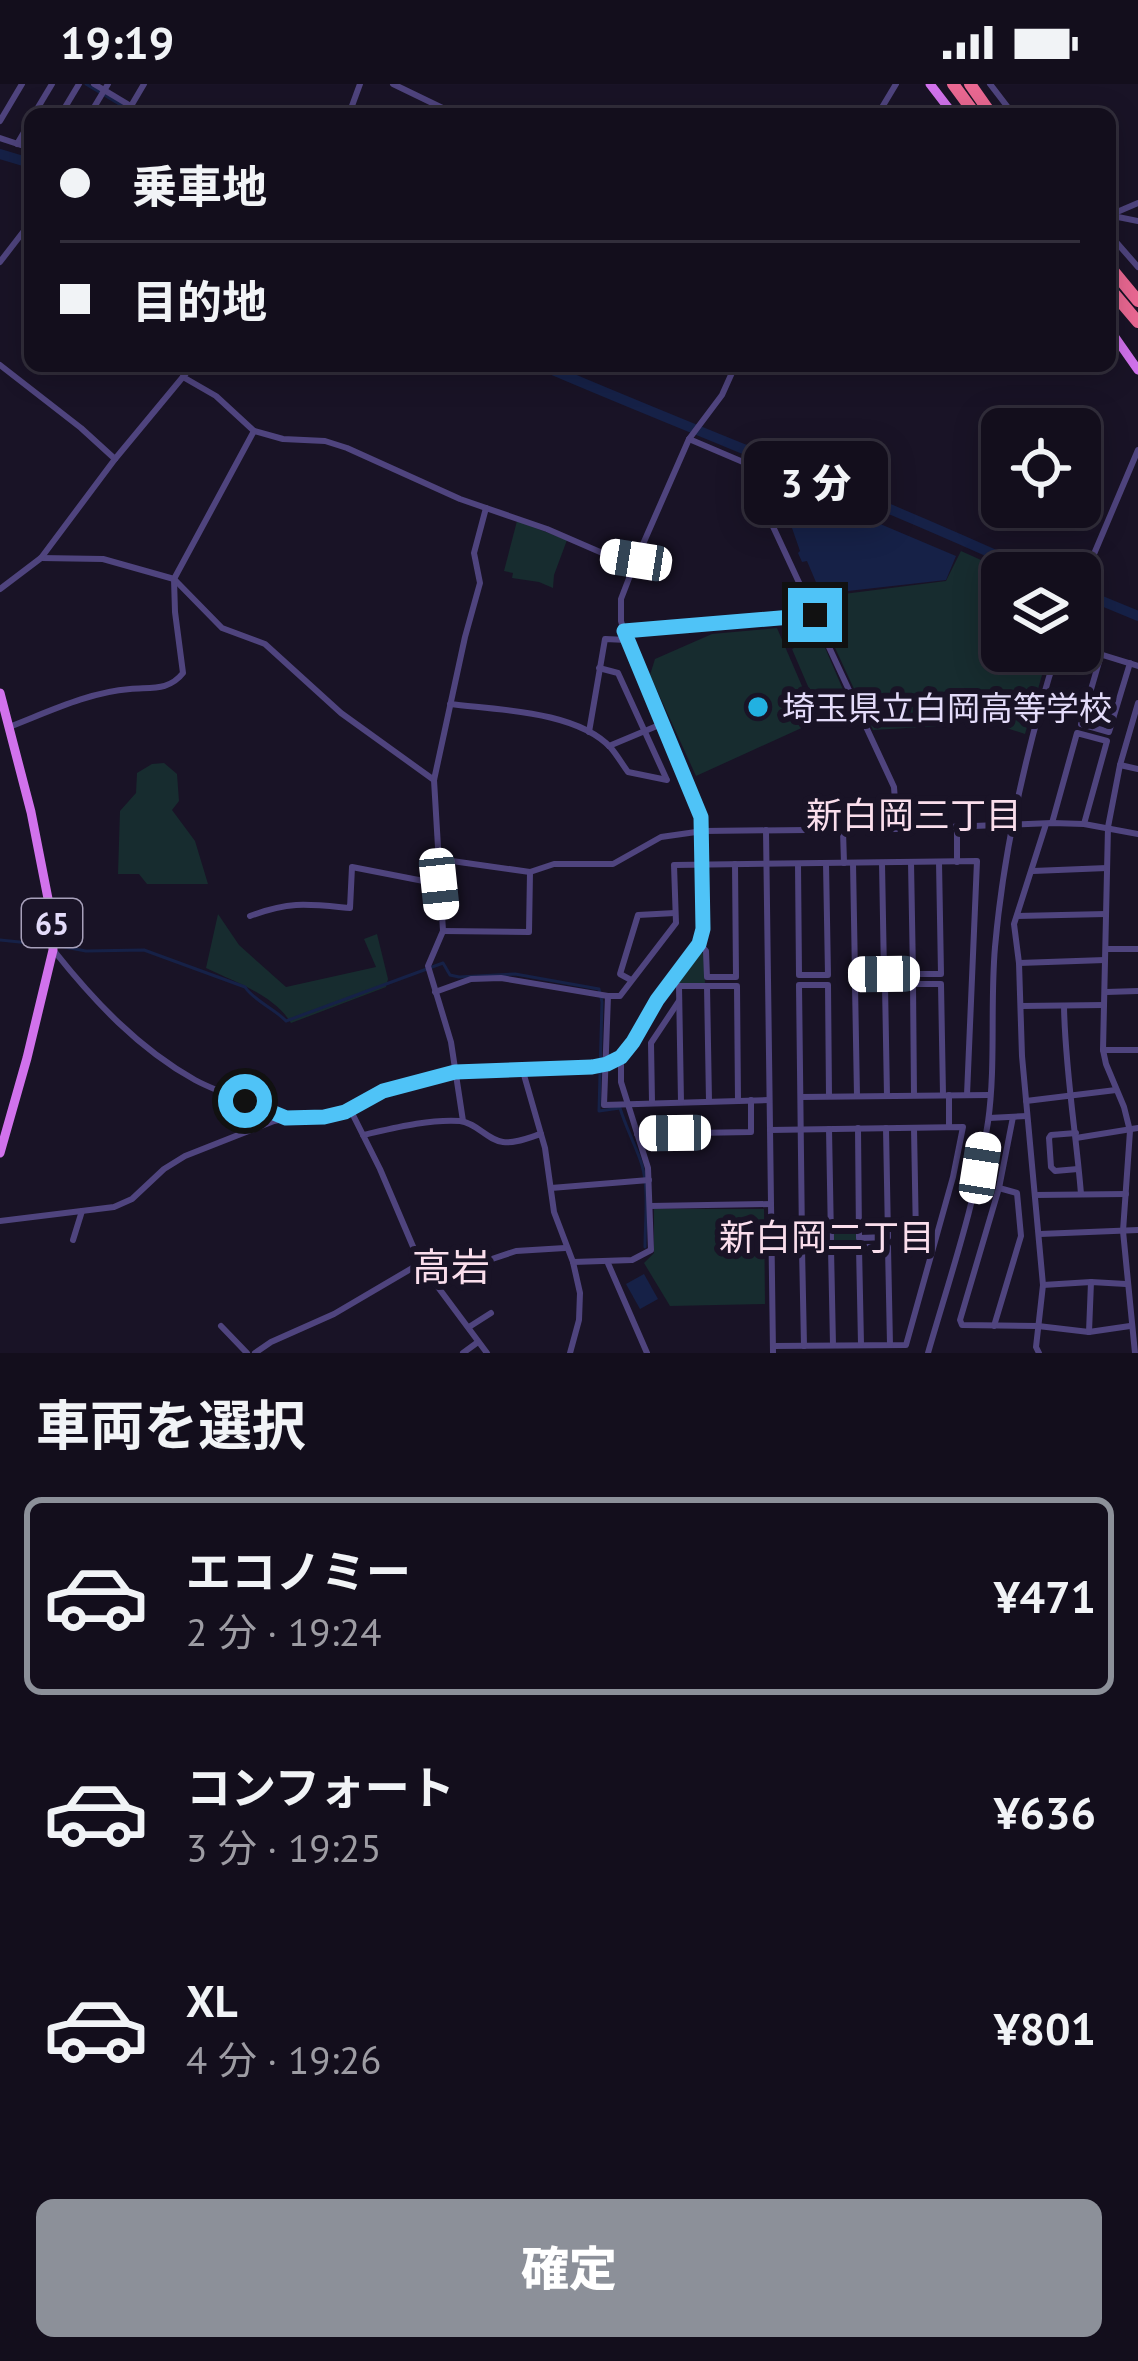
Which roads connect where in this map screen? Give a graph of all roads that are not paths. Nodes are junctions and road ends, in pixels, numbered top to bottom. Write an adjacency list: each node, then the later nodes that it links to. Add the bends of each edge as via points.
1 (22, 84): 11 (street)
2 (94, 84): 6 (street)
3 (393, 84): 8 (street)
4 (930, 84): 9 (main road)
5 (952, 84): 10 (highway)
6 (106, 87): 7 (street)
7 (132, 108)
8 (442, 108)
9 (948, 108)
10 (970, 108)
11 (0, 121)
12 (24, 132): 14 (street)
13 (0, 139): 14 (street)
14 (17, 144): 15 (street)
15 (24, 146)
16 (24, 231): 18 (street)
17 (1116, 243): 19 (street)
18 (0, 262)
19 (1138, 268)
20 (1116, 274): 22 (highway)
21 (1116, 296): 23 (highway)
22 (1138, 301)
23 (1138, 322)
24 (1116, 339): 26 (main road)
25 (0, 365): 33 (street)
26 (1138, 370)
27 (187, 372): 29 (street)
28 (732, 372): 31 (street)
29 (182, 377): 30 (street); 33 (street)
30 (254, 431): 34 (street, via 325,441); 38 (street)
31 (689, 439): 37 (street); 40 (street, via 743,462)
32 (1138, 450): 35 (street)
33 (115, 459): 36 (street)
34 (486, 508): 37 (street); 49 (street, via 475,553 480,583)
35 (1095, 552)
36 (40, 557): 38 (street, via 103,559); 39 (street)
37 (636, 560): 41 (street, via 621,599)
38 (174, 579): 51 (street, via 178,680 99,694); 58 (street, via 222,628 265,644 340,713)
39 (0, 589)
40 (815, 615): 41 (street); 64 (street, via 894,787)
41 (626, 636): 44 (street, via 605,639); 50 (street)
42 (1101, 655): 43 (street)
43 (1134, 665): 46 (street, via 1109,732 1081,724)
44 (599, 668): 52 (street, via 618,673); 54 (street)
45 (1051, 672): 61 (street)
46 (1096, 672)
47 (0, 693): 51 (main road, 65)
48 (1138, 703): 53 (street)
49 (450, 704): 54 (street, via 549,716); 58 (street)
50 (664, 723): 52 (street); 67 (street)
51 (10, 727): 92 (main road, 65)
52 (644, 730): 55 (street); 55 (street, via 667,780 628,772)
53 (1133, 730): 56 (street)
54 (589, 732): 55 (street)
55 (609, 746)
56 (1120, 765): 57 (street); 63 (street)
57 (1138, 769)
58 (434, 780): 69 (street)
59 (1049, 823): 60 (street); 60 (street, via 1077,733 1107,741); 61 (street); 81 (street)
60 (1084, 824): 63 (street)
61 (1012, 826): 62 (street); 112 (street, via 992,982)
62 (957, 827): 64 (street); 73 (street)
63 (1108, 827): 68 (street); 80 (street)
64 (897, 829): 66 (street)
65 (766, 830): 66 (street); 67 (street); 77 (street)
66 (843, 830): 75 (street)
67 (704, 831): 79 (street); 82 (street, via 662,837 613,864)
68 (1136, 833)
69 (438, 856): 82 (street); 83 (street)
70 (883, 862): 71 (street); 75 (street); 75 (street, via 884,974 855,974)
71 (911, 862): 72 (street); 72 (street, via 913,974 941,974)
72 (939, 862): 73 (street)
73 (957, 862): 115 (street, via 977,861)
74 (826, 863): 75 (street); 78 (street); 78 (street, via 828,975 799,975)
75 (849, 863)
76 (735, 864): 77 (street); 79 (street); 89 (street, via 736,977 707,977)
77 (766, 864): 78 (street); 122 (street)
78 (798, 864)
79 (704, 865): 84 (street, via 674,865); 89 (street)
80 (1107, 868): 81 (street); 85 (street)
81 (1032, 871): 87 (street)
82 (530, 872): 88 (street, via 529,932)
83 (439, 884): 86 (street, via 352,867 350,908 298,904); 88 (street)
84 (675, 914): 95 (street); 95 (street, via 638,915 620,974)
85 (1106, 914): 87 (street); 90 (street)
86 (250, 916)
87 (1017, 916): 94 (street)
88 (442, 931): 97 (street, via 428,966)
89 (699, 944): 107 (street)
90 (1106, 949): 91 (street); 93 (street)
91 (1138, 949)
92 (53, 950): 132 (street, via 98,1005 167,1063); 147 (main road, 65)
93 (1106, 960): 94 (street); 98 (street)
94 (1019, 963): 103 (street)
95 (632, 981): 100 (street, via 620,996)
96 (707, 986): 101 (street, via 679,986); 123 (street); 124 (street, via 736,986)
97 (435, 992): 100 (street, via 500,978); 110 (street)
98 (1104, 992): 99 (street); 102 (street)
99 (1138, 992)
100 (608, 996): 108 (street)
101 (679, 1001): 126 (street, via 651,1042); 127 (street)
102 (1104, 1005): 104 (street); 105 (street)
103 (1021, 1006): 104 (street); 125 (street)
104 (1064, 1006): 116 (street)
105 (1103, 1050): 106 (street); 111 (street)
106 (1138, 1050)
107 (621, 1057): 108 (street); 128 (street)
108 (607, 1064): 109 (street); 128 (street, via 604,1105)
109 (522, 1068): 110 (street); 143 (street)
110 (455, 1072): 129 (street, via 383,1091); 134 (street)
111 (1116, 1090): 116 (street); 142 (street)
112 (990, 1094): 115 (street); 133 (street)
113 (914, 1095): 114 (street); 114 (street, via 913,984 941,984); 120 (street)
114 (946, 1095): 115 (street); 135 (street)
115 (967, 1095)
116 (1073, 1095): 125 (street); 145 (street)
117 (800, 1096): 118 (street); 118 (street, via 800,985 828,985); 138 (street)
118 (830, 1096): 119 (street)
119 (857, 1096): 120 (street); 120 (street, via 855,985 885,985)
120 (886, 1096)
121 (751, 1100): 122 (street); 124 (street); 144 (street, via 751,1132)
122 (769, 1100): 141 (street)
123 (710, 1101): 124 (street); 127 (street)
124 (738, 1101)
125 (1026, 1101): 130 (street)
126 (652, 1102): 127 (street); 128 (street)
127 (681, 1102)
128 (626, 1103): 144 (street)
129 (350, 1109): 132 (street); 146 (street)
130 (1027, 1116): 131 (street); 154 (street)
131 (1013, 1117): 133 (street); 151 (street)
132 (286, 1118): 157 (street, via 184,1156 124,1203)
133 (988, 1118): 189 (street)
134 (463, 1121): 143 (street, via 507,1143); 146 (street)
135 (949, 1127): 137 (street); 162 (street, via 963,1127)
136 (886, 1128): 137 (street); 140 (street); 140 (street, via 888,1237 874,1238 859,1238)
137 (914, 1128): 162 (street, via 916,1239)
138 (801, 1129): 139 (street); 139 (street, via 802,1239 831,1239); 141 (street)
139 (829, 1129): 140 (street)
140 (858, 1129)
141 (770, 1130): 155 (street)
142 (1134, 1130): 145 (street); 153 (street)
143 (542, 1134): 150 (street)
144 (637, 1134): 149 (street)
145 (1076, 1135): 148 (street); 148 (street, via 1048,1138 1051,1167)
146 (363, 1136): 167 (street)
147 (0, 1153)
148 (1079, 1169): 152 (street)
149 (649, 1180): 150 (street); 156 (street)
150 (551, 1188): 164 (street)
151 (999, 1188): 173 (street, via 1017,1193 1021,1236); 173 (street, via 960,1320)
152 (1082, 1194): 153 (street); 154 (street)
153 (1126, 1194): 160 (street)
154 (1035, 1195): 161 (street)
155 (771, 1204): 156 (street); 183 (street)
156 (650, 1206): 165 (street, via 651,1250)
157 (82, 1211): 158 (street); 163 (street)
158 (0, 1221)
159 (1138, 1230): 160 (street)
160 (1123, 1231): 161 (street); 169 (street)
161 (1038, 1234): 170 (street)
162 (935, 1239): 180 (street, via 906,1345)
163 (74, 1240)
164 (566, 1248): 166 (street); 167 (street, via 483,1262 448,1248)
165 (608, 1261): 166 (street); 188 (street)
166 (573, 1262): 187 (street, via 580,1293)
167 (420, 1263): 176 (street); 184 (street)
168 (1090, 1282): 169 (street); 170 (street); 177 (street)
169 (1126, 1284): 175 (street)
170 (1042, 1286): 174 (street)
171 (491, 1313): 176 (street)
172 (221, 1326): 184 (street)
173 (994, 1326): 174 (street)
174 (1037, 1326): 177 (street); 190 (street)
175 (1130, 1327): 177 (street); 191 (street)
176 (468, 1328): 178 (street)
177 (1089, 1332)
178 (478, 1342): 185 (street); 186 (street)
179 (861, 1345): 180 (street); 180 (street, via 859,1247 888,1247); 182 (street)
180 (890, 1345)
181 (804, 1346): 182 (street); 182 (street, via 802,1248 831,1248); 183 (street)
182 (837, 1348)
183 (773, 1350)
184 (251, 1353)
185 (463, 1353)
186 (487, 1353)
187 (570, 1353)
188 (647, 1353)
189 (928, 1353)
190 (1039, 1353)
191 (1135, 1353)

